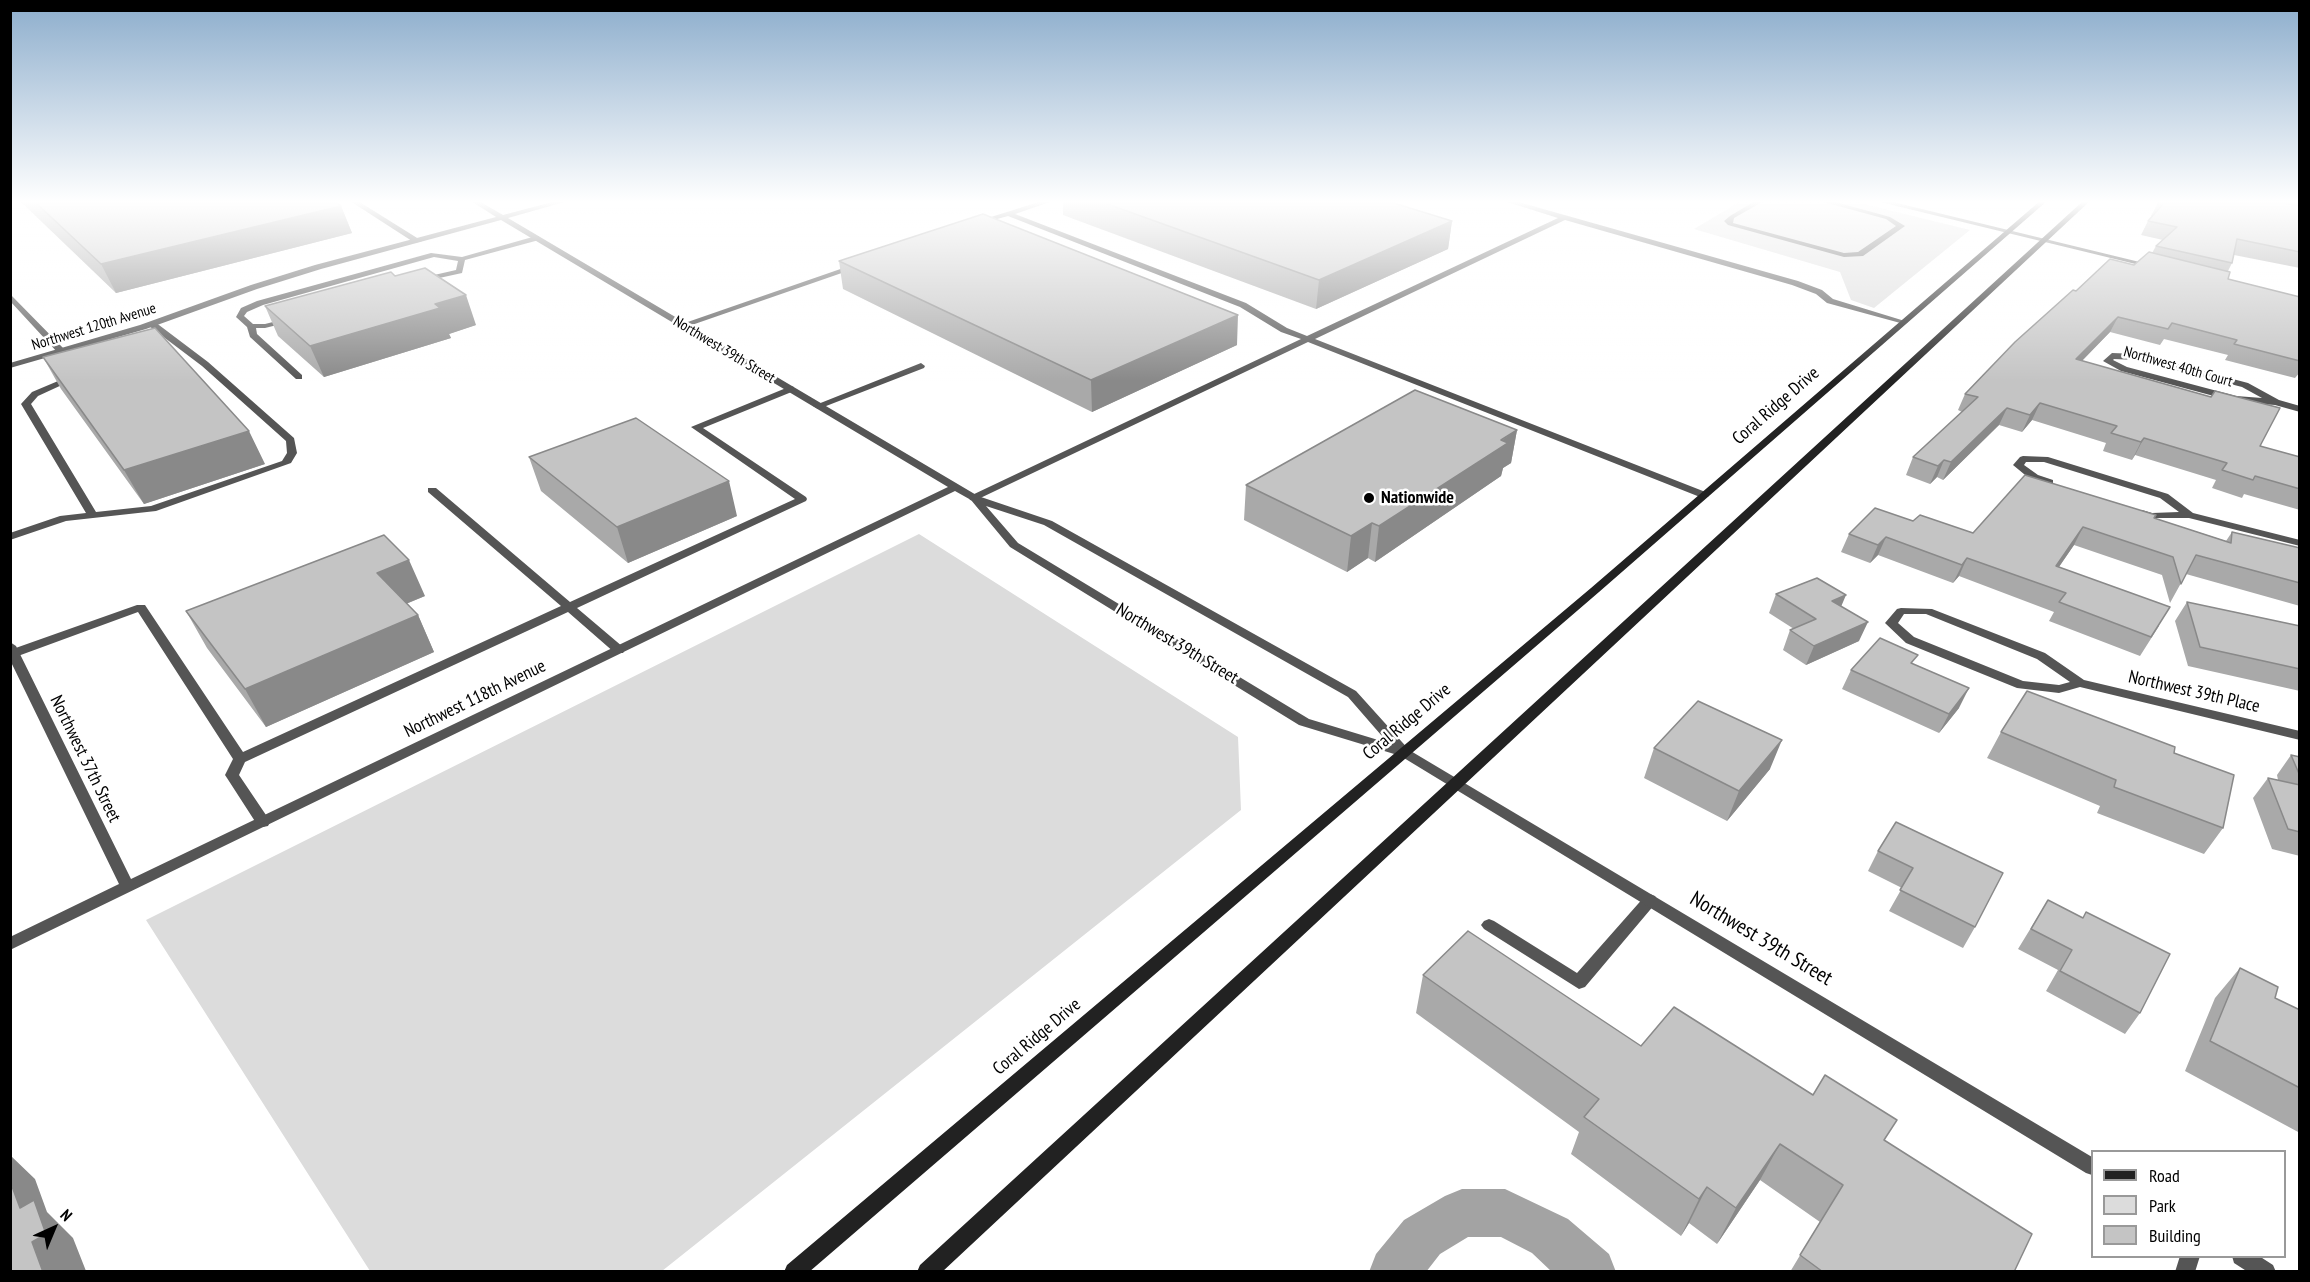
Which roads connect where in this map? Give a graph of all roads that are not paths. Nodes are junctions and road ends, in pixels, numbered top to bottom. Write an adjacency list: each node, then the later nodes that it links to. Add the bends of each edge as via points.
1 (347, 261): 17 (street, Northwest 120th Avenue, via 254,287)
2 (413, 261): 19 (street, via 260,303 244,310 240,317)
3 (462, 261): 13 (street, via 459,271)
4 (575, 261): 18 (street, Northwest 39th Street)
5 (1129, 261): 20 (street, via 1243,305 1284,330)
6 (1473, 261): 20 (street)
7 (1716, 261): 16 (street, via 1795,283 1830,301)
8 (1975, 261): 16 (main road, Coral Ridge Drive)
9 (2022, 261): 49 (main road)
10 (2128, 261): 12 (street)
11 (864, 264): 18 (street)
12 (2162, 269)
13 (413, 284)
14 (10, 296): 23 (street)
15 (299, 316): 19 (street)
16 (1904, 322): 35 (main road, Coral Ridge Drive)
17 (152, 324): 21 (street); 23 (street, Northwest 120th Avenue)
18 (683, 325): 28 (street, Northwest 39th Street)
19 (251, 326): 27 (street, via 253,336)
20 (1309, 339): 35 (street); 36 (street)
21 (181, 347): 22 (street); 38 (street, via 291,440 292,453 286,463 269,470 152,509)
22 (170, 350)
23 (61, 351): 24 (street, Northwest 120th Avenue)
24 (10, 366)
25 (921, 366): 30 (street)
26 (81, 375): 38 (street, via 35,393 26,404)
27 (299, 377)
28 (790, 389): 30 (street, Northwest 39th Street); 42 (street, via 696,427 802,499)
29 (2277, 402): 29 (street, Northwest 40th Court, via 2245,385 2138,357 2112,356 2107,361 2236,399); 31 (street, Northwest 40th Court)
30 (819, 406): 33 (street, Northwest 39th Street)
31 (2300, 409)
32 (2055, 484): 39 (street, via 2034,477 2018,465 2023,459 2045,459 2164,496)
33 (955, 487): 36 (street, Northwest 39th Street); 43 (street, Northwest 118th Avenue)
34 (432, 490): 42 (street)
35 (1704, 495): 47 (main road, Coral Ridge Drive)
36 (974, 498): 47 (street, Northwest 39th Street, via 1048,523 1352,694); 47 (street, Northwest 39th Street, via 1014,545 1304,722)
37 (2130, 509): 39 (street, via 2151,516)
38 (93, 515): 40 (street, via 64,518)
39 (2189, 515): 41 (street)
40 (10, 537)
41 (2300, 543)
42 (569, 607): 43 (street); 48 (street)
43 (619, 650): 50 (street, Northwest 118th Avenue)
44 (14, 657): 48 (street, via 141,607); 51 (street, Northwest 37th Street)
45 (2080, 683): 45 (street, Northwest 39th Place, via 2041,656 1928,611 1901,611 1891,623 1910,640 2021,686 2059,689); 46 (street, Northwest 39th Place)
46 (2300, 736)
47 (1404, 752): 49 (street, Northwest 39th Street); 57 (main road, Coral Ridge Drive)
48 (240, 759): 50 (street, via 232,775)
49 (1456, 783): 52 (street, Northwest 39th Street); 58 (main road)
50 (263, 822): 51 (street, Northwest 118th Avenue)
51 (128, 887): 54 (street, Northwest 118th Avenue)
52 (1650, 900): 53 (street, via 1579,982); 55 (street, Northwest 39th Street)
53 (1490, 925)
54 (10, 944)
55 (2091, 1166)
56 (2243, 1258): 59 (street)
57 (794, 1272)
58 (927, 1272)
59 (2266, 1272)

